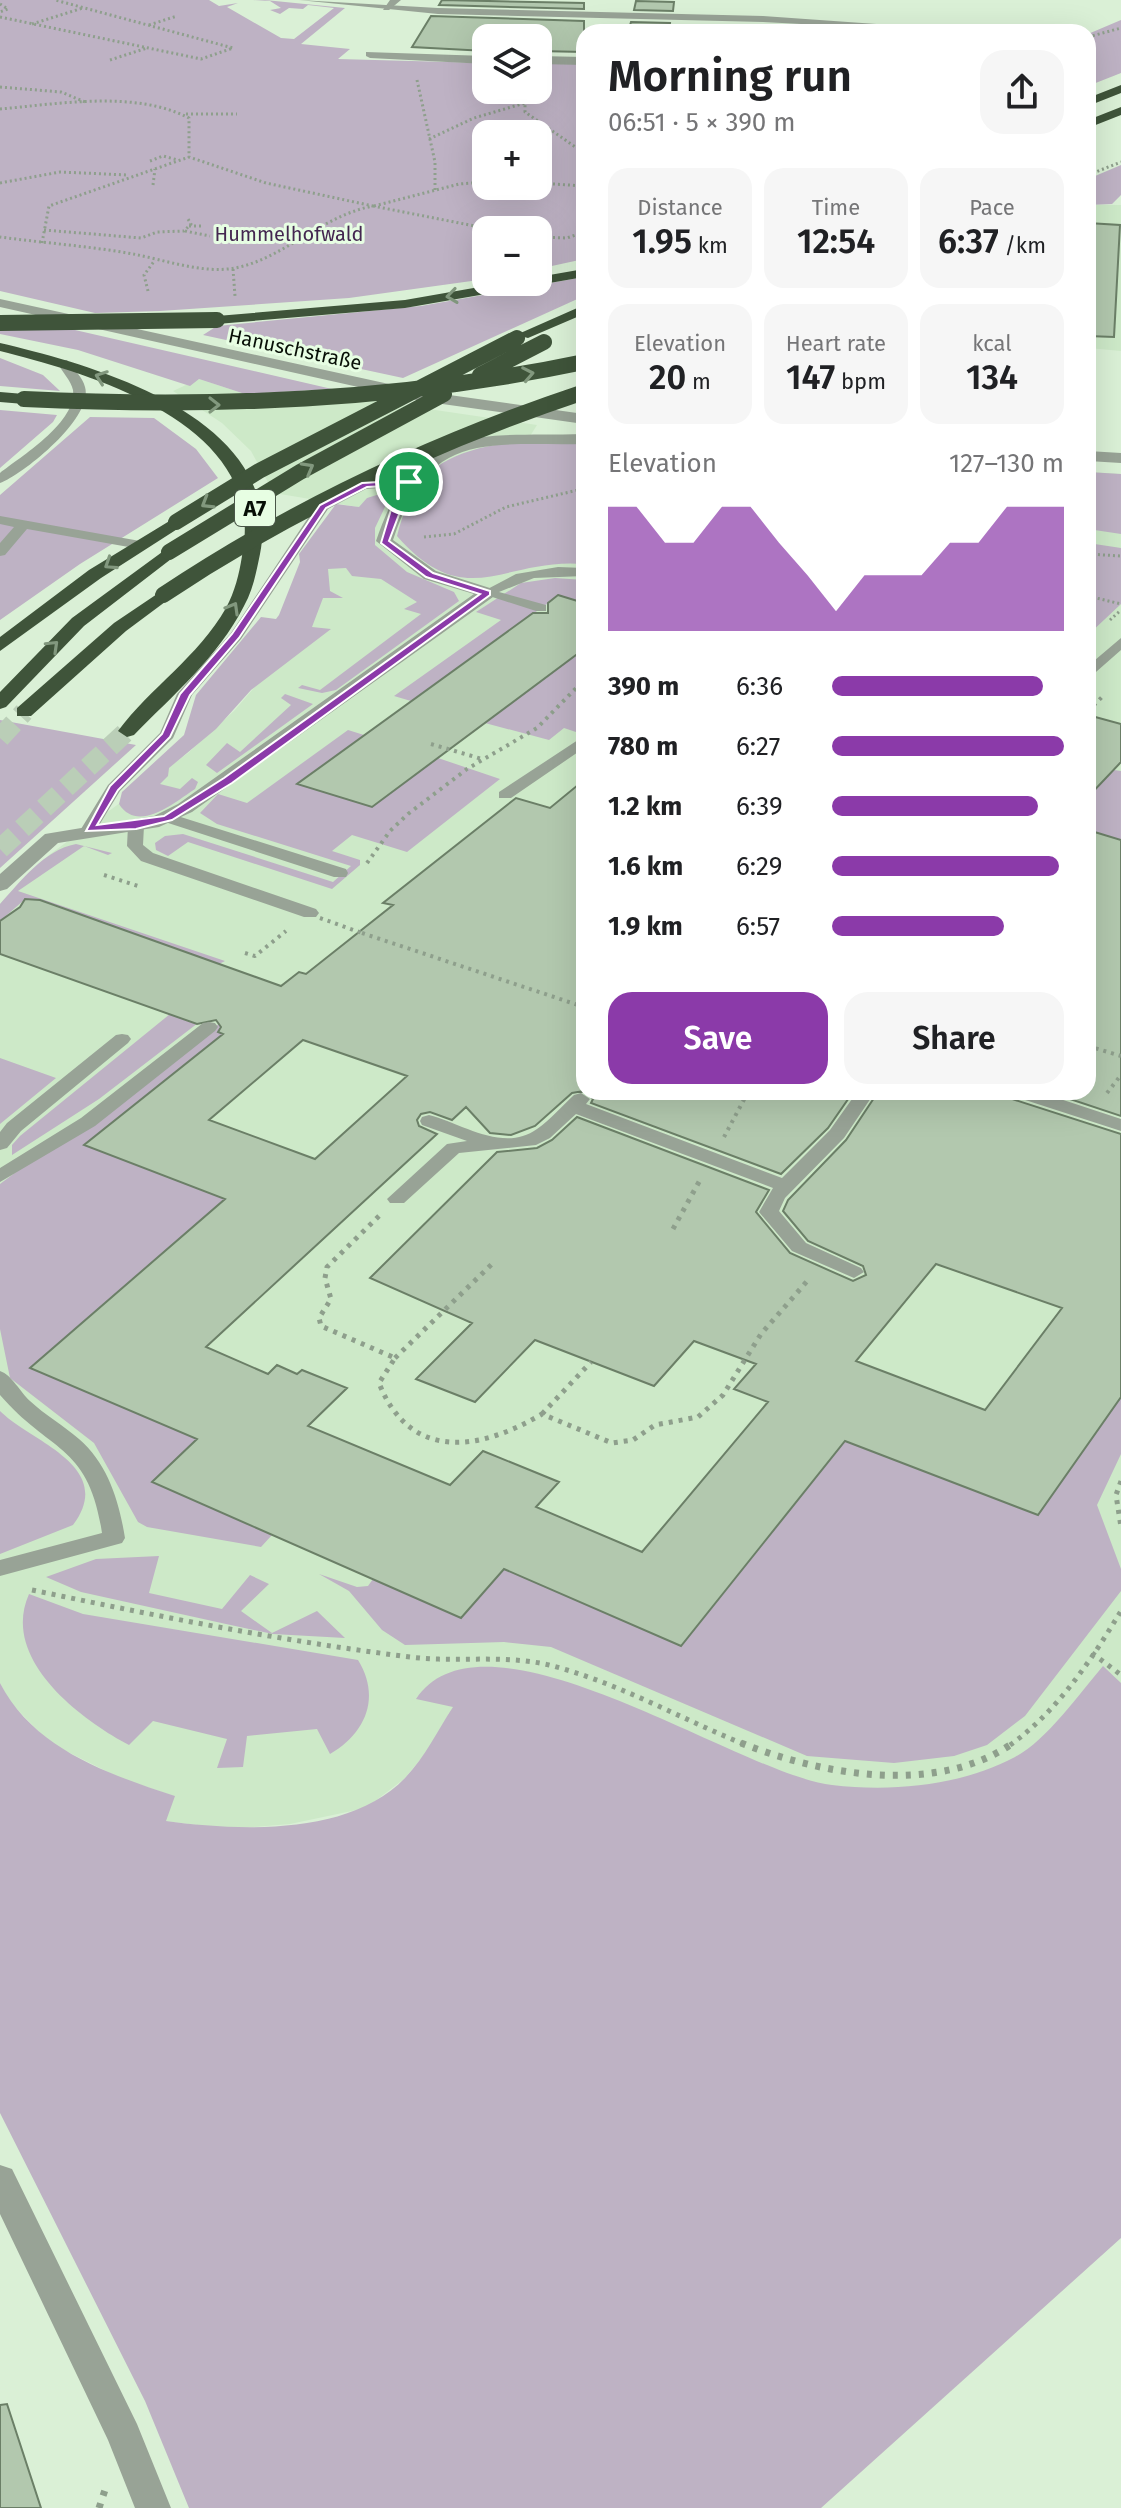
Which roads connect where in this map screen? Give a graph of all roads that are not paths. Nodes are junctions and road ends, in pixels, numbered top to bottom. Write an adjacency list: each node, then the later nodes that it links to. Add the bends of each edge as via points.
1 (305, 0): 3 (street)
2 (604, 0): 4 (street)
3 (391, 4): 4 (street)
4 (597, 16): 5 (street)
5 (823, 23)
6 (370, 54): 7 (street)
7 (472, 59)
8 (552, 60): 9 (street)
9 (576, 61)
10 (1121, 89): 11 (highway)
11 (1096, 99)
12 (1121, 111): 13 (highway)
13 (1096, 121)
14 (576, 274): 17 (highway, one-way to 17, bridge, via 405,304 217,320)
15 (0, 303): 24 (street, Hanuschstraße, via 406,393)
16 (576, 312): 32 (highway, one-way to 32, bridge, via 259,471)
17 (0, 323)
18 (576, 328): 40 (highway, one-way to 18, bridge, via 78,622 169,552 300,472)
19 (0, 347): 20 (highway, A7)
20 (63, 363): 28 (lane, via 79,387 76,412); 42 (highway, A7, one-way to 20, via 230,615 255,555 257,513 242,474 194,425 133,389)
21 (576, 363): 23 (highway, one-way to 21, bridge, via 151,405 307,402 439,389)
22 (576, 395): 41 (highway, bridge, via 452,437 346,484 236,546 120,627)
23 (0, 397)
24 (576, 418)
25 (576, 439): 29 (street, via 474,444 426,464)
26 (1096, 456): 27 (street)
27 (1121, 458)
28 (0, 479)
29 (409, 482): 35 (street, via 384,541 430,575); 47 (lane, via 365,485 323,506 236,636 185,694 167,735 114,788)
30 (0, 520): 31 (lane)
31 (24, 524): 32 (lane); 33 (lane)
32 (140, 545): 38 (highway, one-way to 38)
33 (0, 552)
34 (576, 572): 35 (lane, via 520,577)
35 (487, 593): 36 (lane); 45 (street, via 228,781)
36 (541, 608)
37 (1121, 642): 39 (lane)
38 (0, 646)
39 (1096, 666)
40 (0, 703)
41 (24, 712)
42 (127, 731)
43 (576, 746): 44 (lane)
44 (505, 795)
45 (168, 818): 46 (street); 48 (lane)
46 (136, 826): 47 (street); 50 (lane, via 135,846 147,857)
47 (89, 829): 49 (street, via 52,838)
48 (340, 873)
49 (0, 885)
50 (315, 916)
51 (209, 1027): 59 (lane, via 88,1122)
52 (122, 1039): 58 (lane)
53 (860, 1100): 60 (lane, via 837,1134)
54 (1044, 1100): 56 (lane)
55 (429, 1121): 57 (lane)
56 (1121, 1125)
57 (488, 1143): 60 (lane, via 529,1141 577,1103); 61 (lane, via 454,1148)
58 (0, 1144)
59 (0, 1176)
60 (785, 1186): 62 (lane, via 770,1203 773,1221 799,1247)
61 (397, 1199)
62 (854, 1272)
63 (0, 1378): 64 (lane, via 18,1403 81,1453 110,1509 114,1538)
64 (0, 1568)
65 (0, 2179): 66 (street, via 124,2436)
66 (153, 2508)

